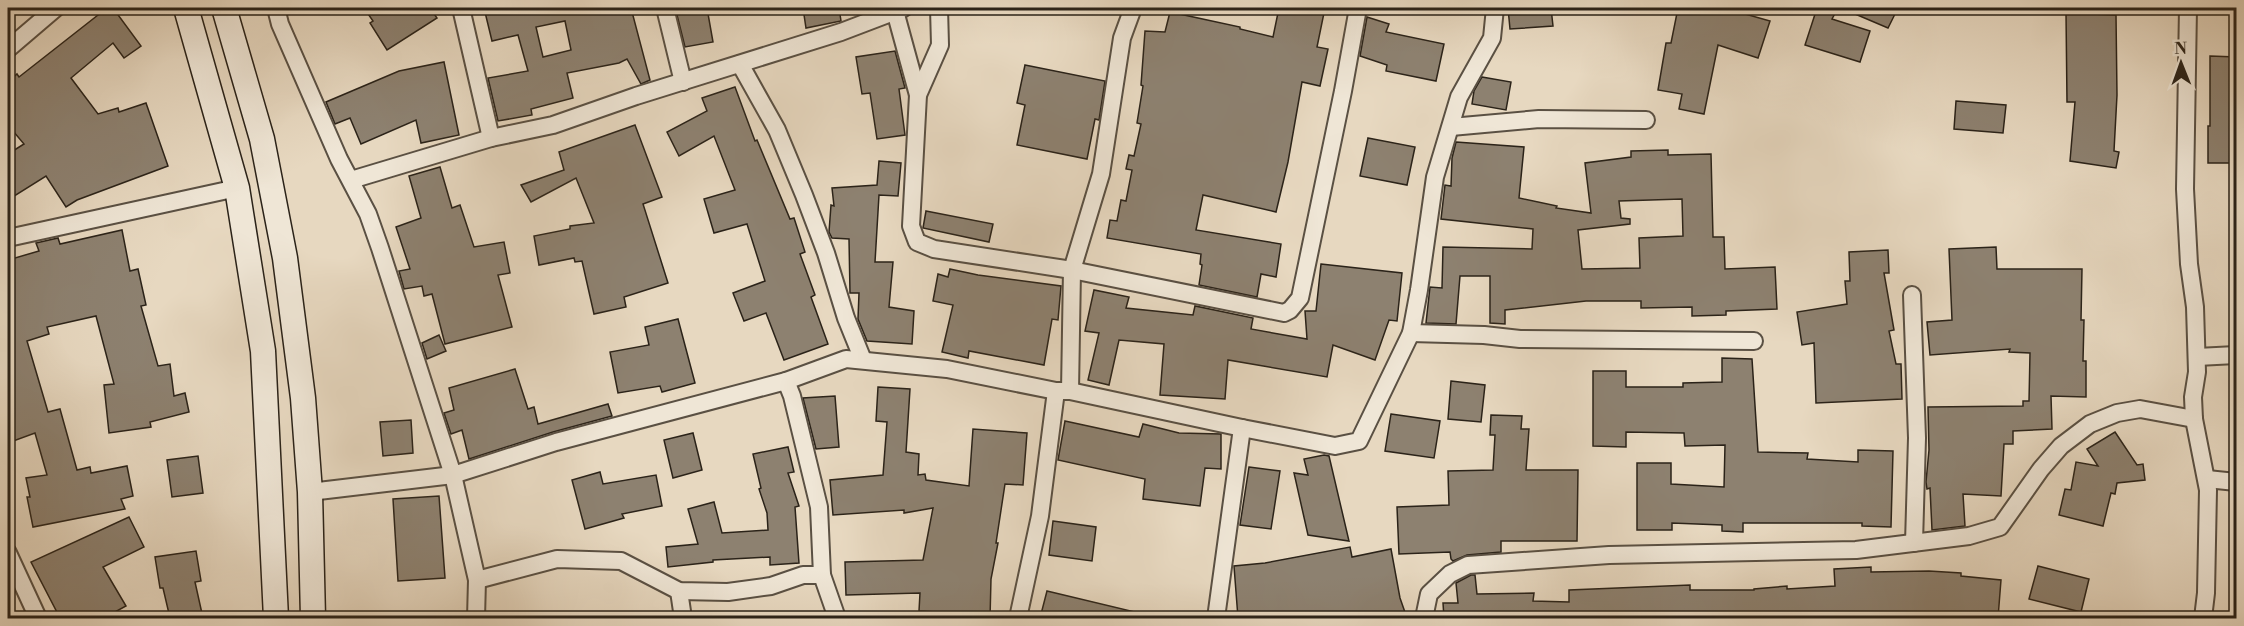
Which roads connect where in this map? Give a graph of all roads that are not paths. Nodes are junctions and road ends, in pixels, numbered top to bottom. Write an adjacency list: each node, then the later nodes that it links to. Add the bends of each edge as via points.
1 (56, 8): 14 (street)
2 (186, 8): 22 (main road)
3 (224, 8): 38 (main road, via 262,138 285,258 303,398)
4 (276, 8): 21 (street)
5 (461, 8): 20 (street)
6 (665, 8): 16 (street)
7 (939, 8): 17 (street, via 940,45)
8 (1133, 8): 24 (street, via 1122,38 1101,174)
9 (1358, 8): 24 (street, via 1300,298 1290,310 1268,310)
10 (1495, 8): 19 (street, via 1492,38 1460,97)
11 (2188, 8): 29 (street, via 2185,189)
12 (900, 9): 13 (street); 17 (street)
13 (873, 14): 15 (street)
14 (8, 49)
15 (740, 64): 16 (street); 30 (street, via 777,130)
16 (683, 82): 20 (street, via 553,125)
17 (918, 95): 24 (street, via 911,226 917,242 934,249)
18 (1646, 120): 19 (street, via 1539,119)
19 (1451, 126): 26 (street, via 1435,177)
20 (491, 138): 21 (street)
21 (351, 180): 35 (street, via 380,248)
22 (237, 188): 23 (street); 45 (main road, via 263,351)
23 (8, 237)
24 (1072, 270): 32 (street)
25 (1912, 295): 39 (street, via 1917,438)
26 (1411, 333): 27 (street, via 1520,339); 34 (street, via 1359,441 1335,446)
27 (1754, 341)
28 (2236, 355): 29 (street)
29 (2197, 357): 33 (street)
30 (863, 360): 31 (street, via 846,359); 32 (street, via 947,369)
31 (786, 381): 35 (street, via 556,442); 41 (street, via 819,507)
32 (1063, 391): 34 (street); 50 (street)
33 (2194, 419): 36 (street); 39 (street, via 2140,409 2116,413 2090,424 2061,446 2000,526 1969,536)
34 (1242, 428): 51 (street)
35 (453, 475): 38 (street); 42 (street)
36 (2207, 479): 37 (street); 53 (street)
37 (2236, 482)
38 (310, 492): 46 (main road)
39 (1914, 543): 52 (street, via 1856,550 1609,555 1468,565 1450,574 1429,594)
40 (8, 553): 44 (street)
41 (822, 575): 43 (street, via 803,575 771,586 728,592); 49 (street)
42 (477, 580): 43 (street, via 557,559 621,561); 47 (street)
43 (680, 591): 48 (street)
44 (36, 618)
45 (276, 618)
46 (313, 618)
47 (476, 618)
48 (683, 618)
49 (837, 618)
50 (1018, 618)
51 (1216, 618)
52 (1424, 618)
53 (2203, 618)

